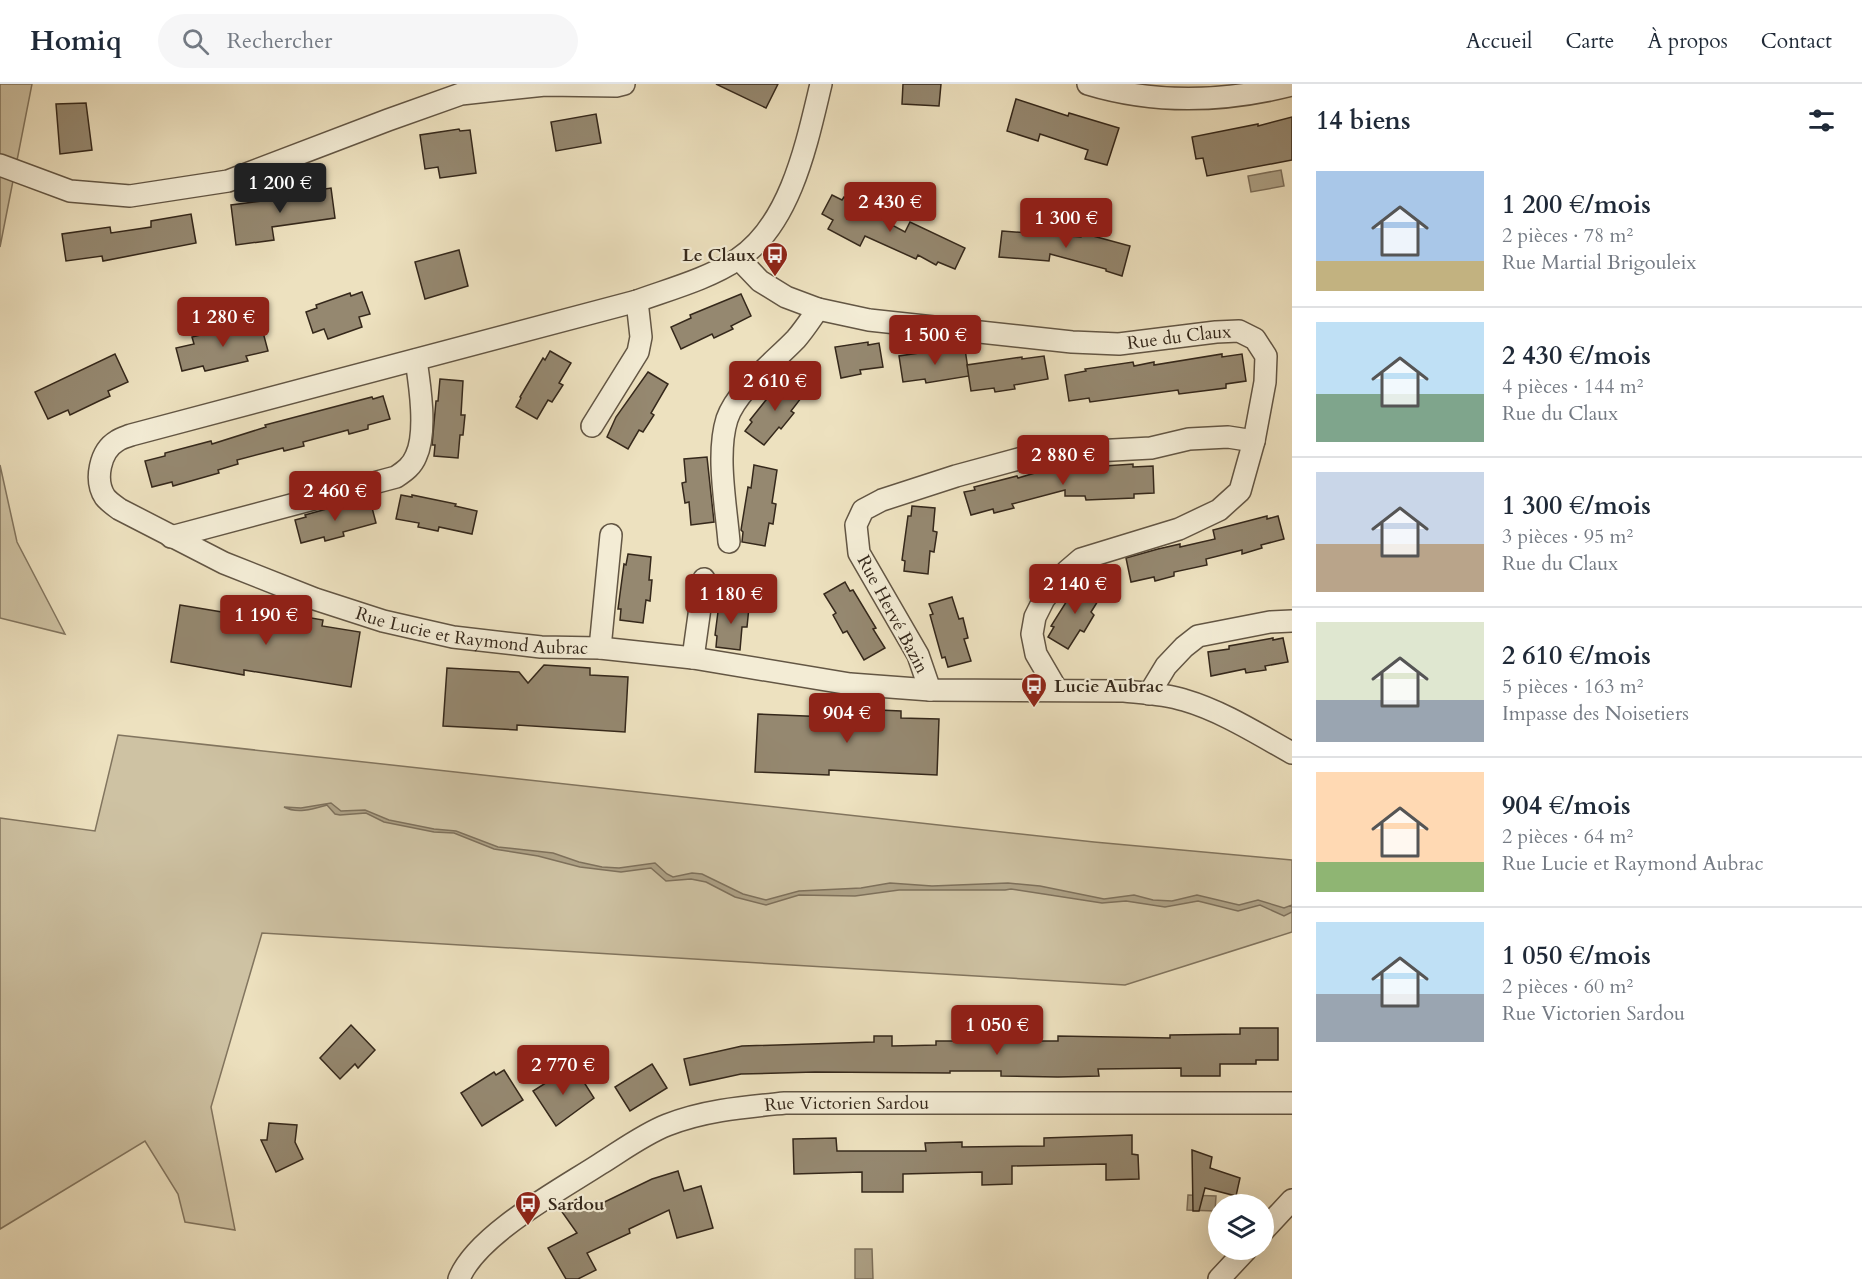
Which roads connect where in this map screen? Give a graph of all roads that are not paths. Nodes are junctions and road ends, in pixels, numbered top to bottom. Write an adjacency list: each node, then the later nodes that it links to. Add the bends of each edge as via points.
1 (624, 84): 5 (street, via 545,85 461,94 228,181 130,196 70,191)
2 (821, 84): 6 (street, Rue Lucie et Raymond Aubrac, via 804,154 784,203 760,240)
3 (1088, 84): 4 (street, via 1150,98 1199,99)
4 (1292, 85)
5 (0, 165)
6 (739, 259): 7 (street, Rue Lucie et Raymond Aubrac); 8 (street, Rue du Claux, via 760,281 786,297)
7 (637, 301): 9 (street, Rue Lucie et Raymond Aubrac); 10 (street, via 641,337 638,352)
8 (818, 309): 11 (street, Rue du Claux, via 869,320 1107,344 1239,331 1256,339 1266,356); 14 (street, via 798,336 739,397 728,417 723,461)
9 (416, 360): 13 (street, via 422,393 421,432 417,455 409,468 396,477); 13 (street, Rue Lucie et Raymond Aubrac, via 116,441 100,466 99,482 105,497 119,509)
10 (592, 426)
11 (1254, 441): 19 (street, Rue Hervé Bazin, via 1228,437 1190,439 1151,448 1037,454 956,476 863,510 856,525 859,553 918,655); 20 (street, Rue du Claux, via 1239,491 1219,510 1179,530 1081,559 1044,599 1032,634 1036,654)
12 (612, 535): 17 (street)
13 (171, 537): 17 (street, Rue Lucie et Raymond Aubrac, via 234,567 383,621 453,637 542,647)
14 (729, 542)
15 (704, 579): 18 (street)
16 (1292, 621): 21 (street, via 1198,636 1166,666)
17 (600, 648): 18 (street, Rue Lucie et Raymond Aubrac)
18 (693, 658): 19 (street, Rue Lucie et Raymond Aubrac, via 850,684)
19 (930, 690): 20 (street, Rue Lucie et Raymond Aubrac)
20 (1057, 690): 21 (street, Rue Lucie et Raymond Aubrac)
21 (1149, 694): 22 (street, Rue Lucie et Raymond Aubrac, via 1183,699)
22 (1286, 743)
23 (1292, 1103): 27 (street, Rue Victorien Sardou, via 785,1103 701,1114 665,1125 518,1216 489,1241 463,1269)
24 (1292, 1200): 25 (street)
25 (1274, 1219)
26 (1237, 1260): 28 (street)
27 (459, 1279)
28 (1219, 1279)

